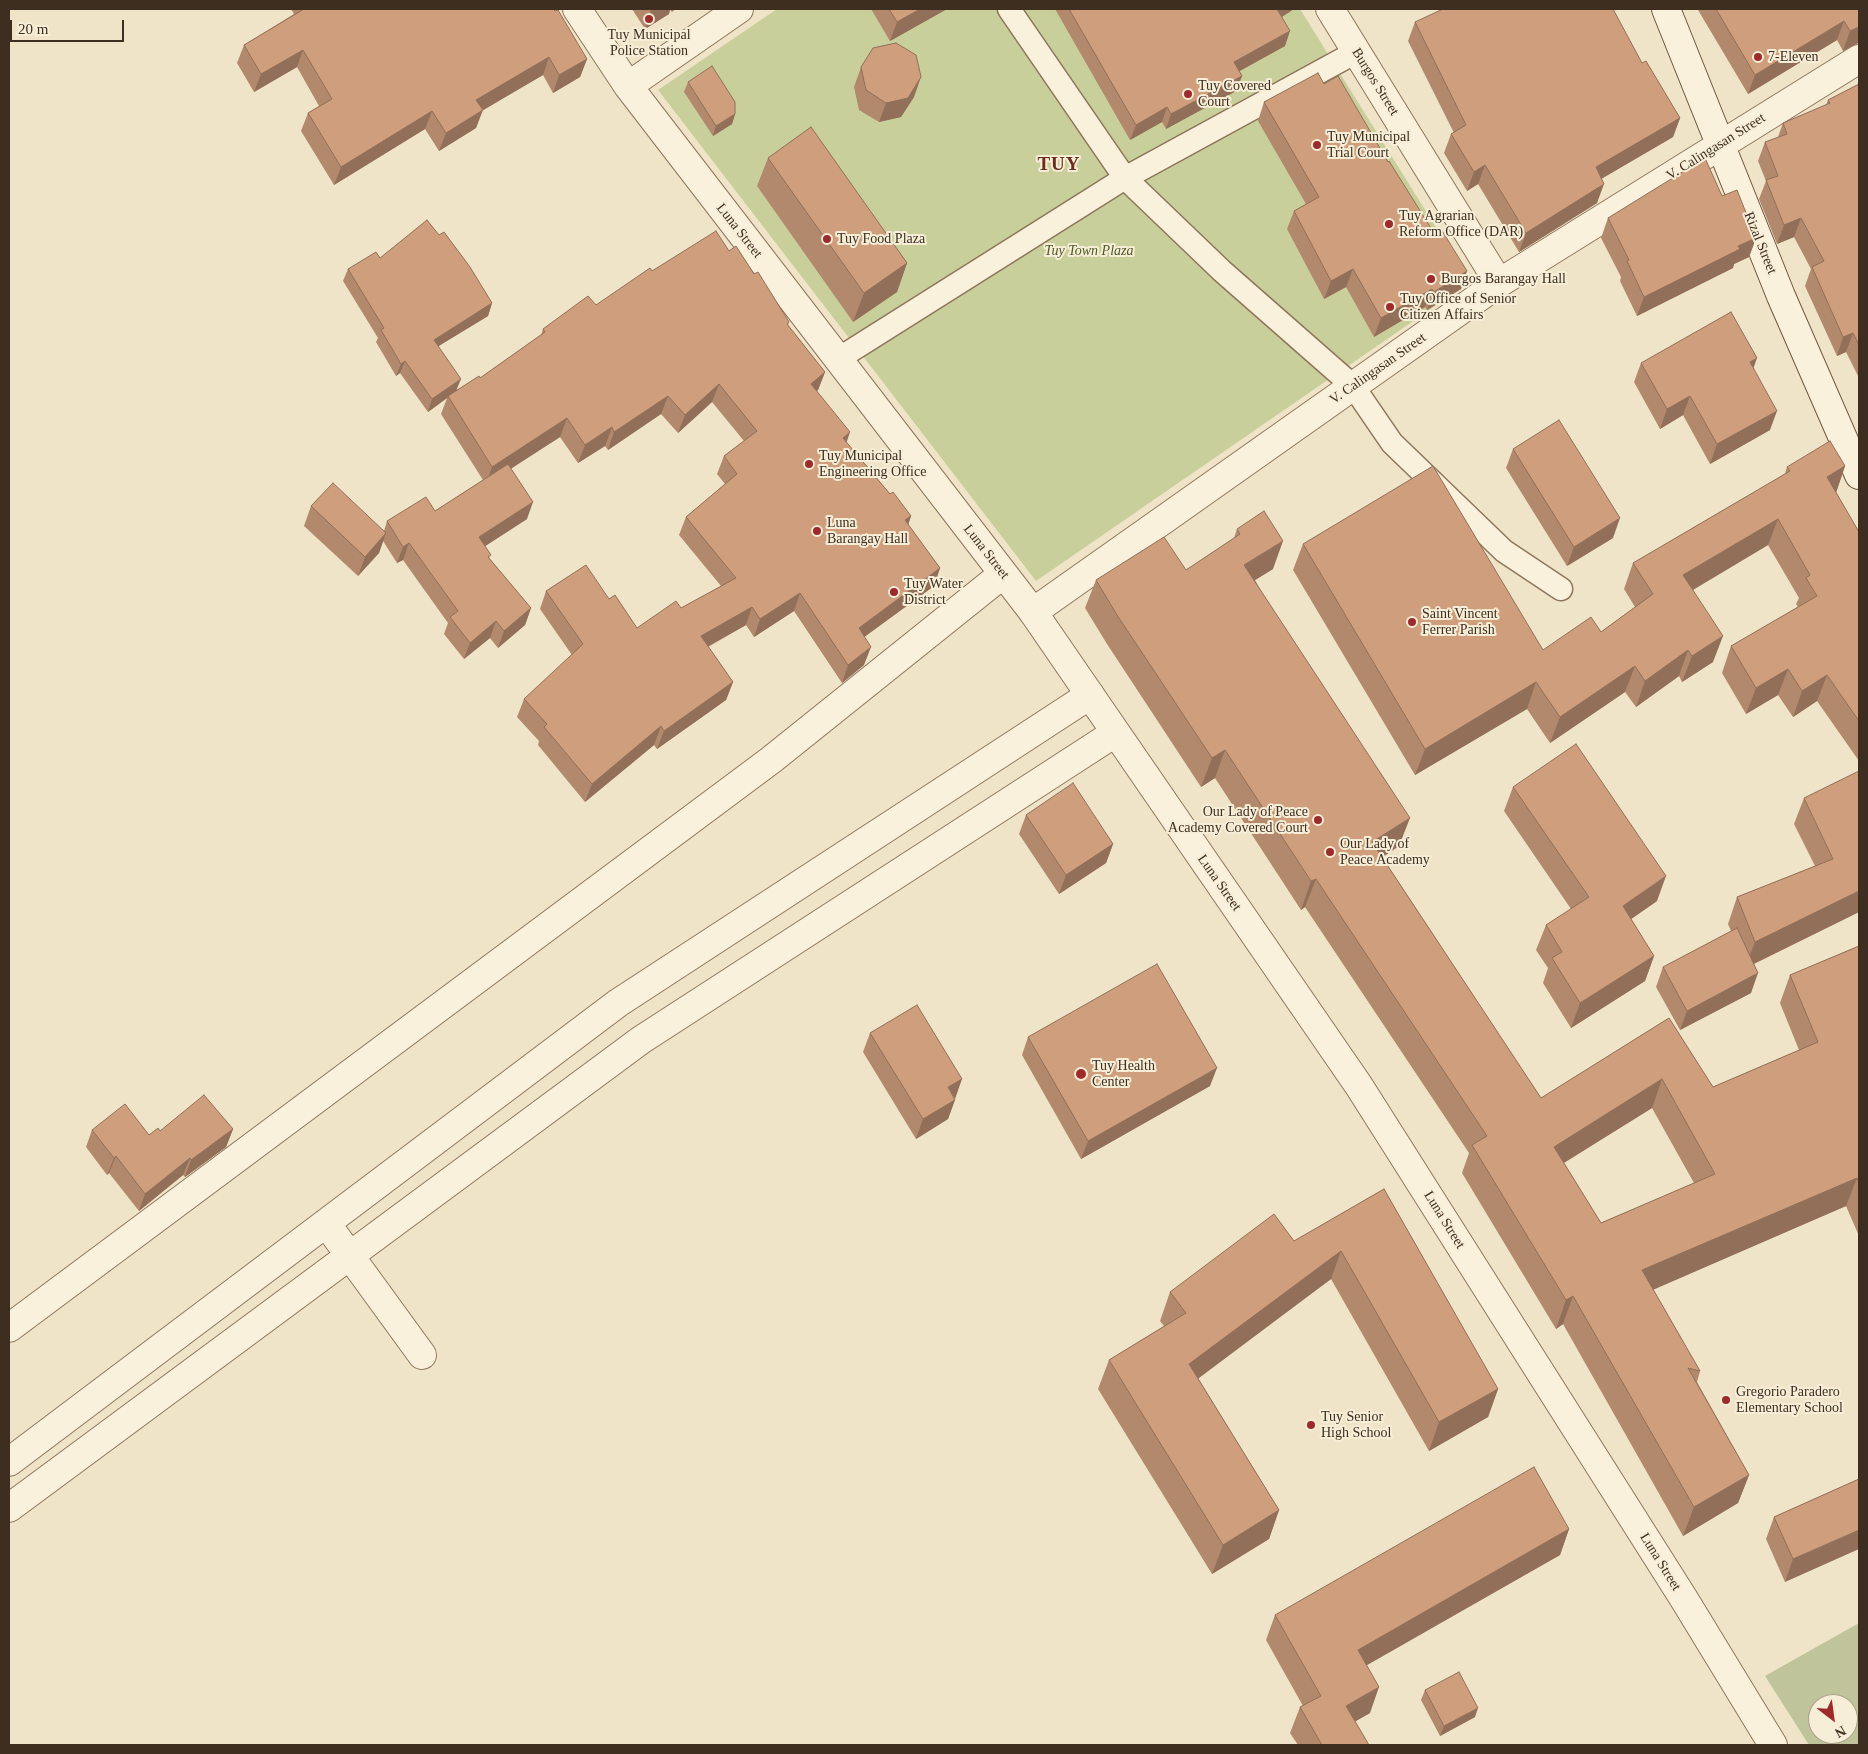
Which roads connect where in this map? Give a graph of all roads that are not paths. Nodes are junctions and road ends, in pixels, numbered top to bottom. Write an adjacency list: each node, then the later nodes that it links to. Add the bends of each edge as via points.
1 (577, 9): 8 (street, Luna Street)
2 (739, 9): 8 (street)
3 (1009, 9): 10 (lane)
4 (1330, 9): 6 (street, Burgos Street)
5 (1666, 9): 9 (street, Rizal Street)
6 (1356, 52): 10 (lane); 11 (street, Burgos Street)
7 (1859, 59): 9 (street, V. Calingasan Street)
8 (628, 86): 12 (street, Luna Street)
9 (1720, 144): 11 (street, V. Calingasan Street); 14 (street, Rizal Street, via 1781,296)
10 (1125, 178): 12 (lane); 13 (lane, via 1222,271)
11 (1499, 283): 13 (street, V. Calingasan Street)
12 (838, 359): 15 (street, Luna Street)
13 (1353, 386): 16 (lane, via 1392,443 1504,551); 17 (street, V. Calingasan Street)
14 (1859, 475)
15 (1003, 574): 17 (street, Luna Street); 22 (street, via 771,760)
16 (1561, 589)
17 (1033, 612): 18 (street, Luna Street)
18 (1090, 695): 19 (street, Luna Street); 20 (street, via 618,1003)
19 (1115, 733): 21 (street, via 641,1040); 26 (street, Luna Street, via 1359,1086)
20 (326, 1224): 21 (street); 24 (street)
21 (350, 1256): 23 (street); 25 (street)
22 (9, 1328)
23 (422, 1355)
24 (9, 1462)
25 (9, 1508)
26 (1773, 1745)

